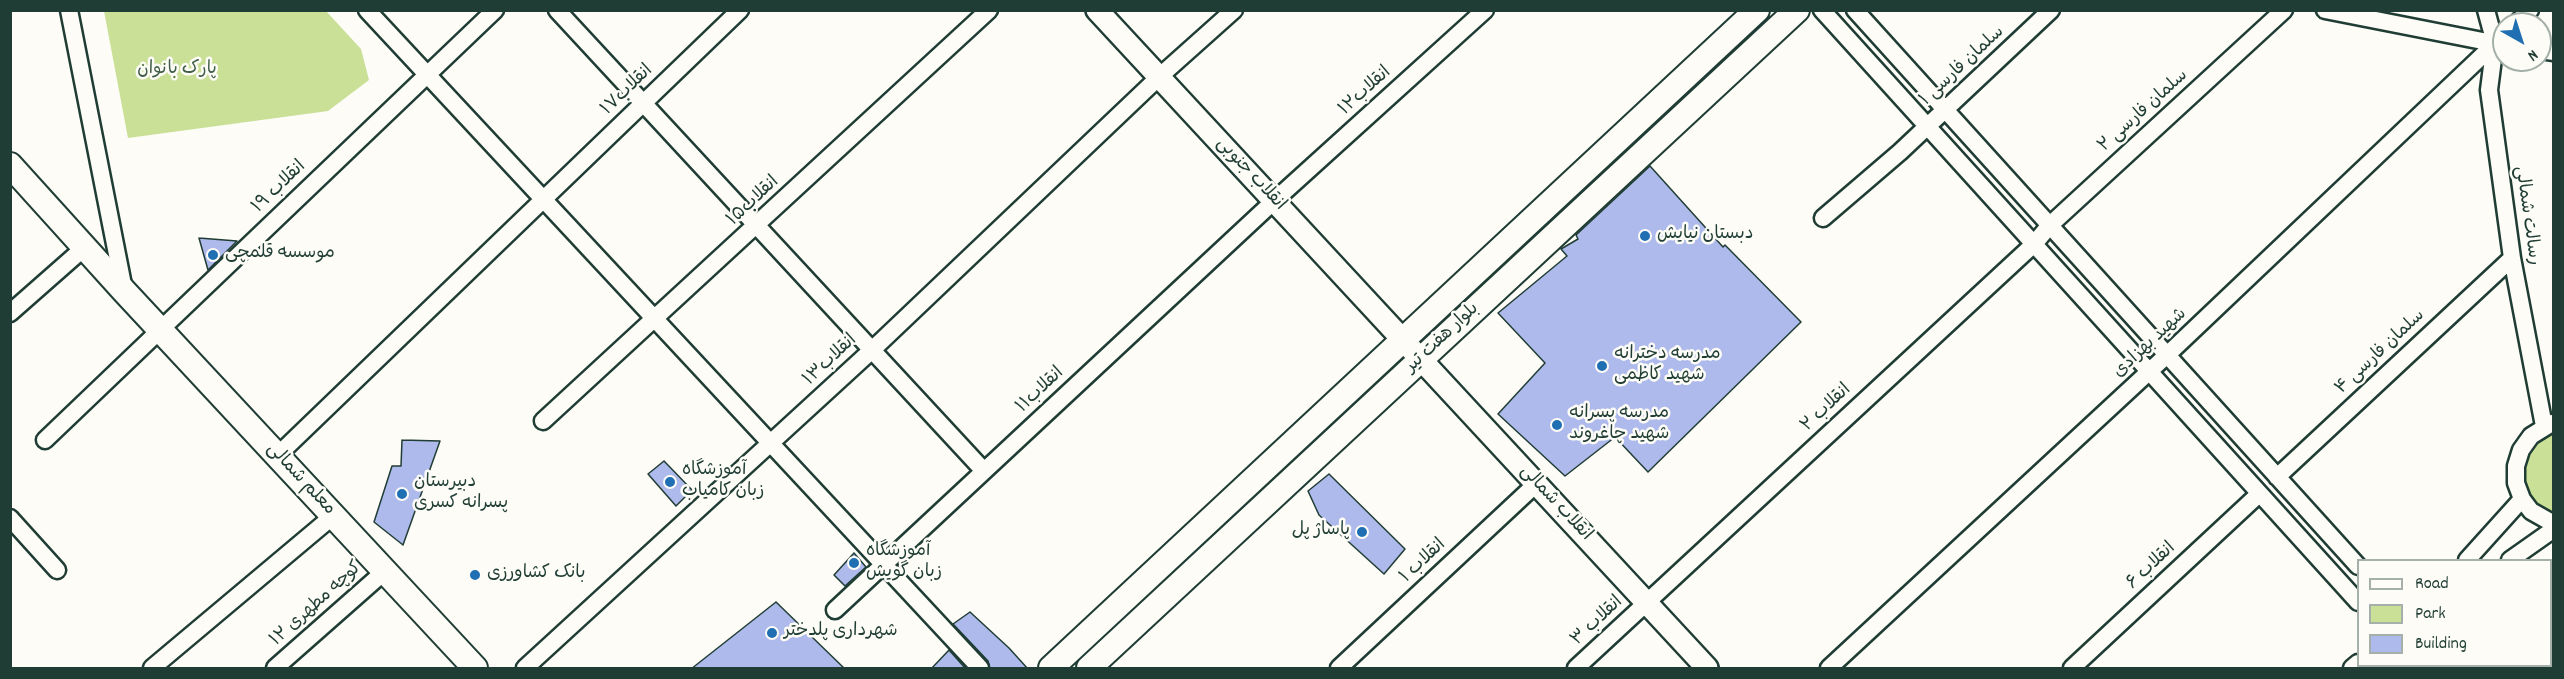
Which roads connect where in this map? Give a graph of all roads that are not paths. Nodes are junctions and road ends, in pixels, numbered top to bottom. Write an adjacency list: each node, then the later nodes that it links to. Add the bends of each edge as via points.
1 (69, 10): 34 (street)
2 (367, 10): 20 (street)
3 (495, 10): 20 (street, انقلاب ۱۹)
4 (557, 10): 22 (street)
5 (740, 10): 22 (street, انقلاب۱۷)
6 (989, 10): 30 (street, انقلاب۱۵)
7 (1097, 10): 21 (street, انقلاب جنوبی)
8 (1234, 10): 21 (street, انقلاب۱۳)
9 (1485, 10): 27 (street, انقلاب۱۲)
10 (1757, 10): 38 (main road, بلوار هفت تیر)
11 (1797, 10): 41 (main road, بلوار هفت تیر)
12 (1822, 10): 24 (street)
13 (1855, 10): 23 (street)
14 (2052, 10): 23 (street, سلمان فارسی ۱)
15 (2284, 10): 29 (street, سلمان فارسی ۲)
16 (2325, 10): 17 (street)
17 (2492, 39)
18 (2492, 49): 40 (street, شهید بهزادی)
19 (2493, 72): 33 (street, رسالت شمالی, via 2489,90)
20 (427, 75): 26 (street); 37 (street, انقلاب ۱۹)
21 (1159, 77): 27 (street, انقلاب جنوبی); 39 (street, انقلاب۱۳)
22 (643, 104): 26 (street, انقلاب۱۷); 30 (street)
23 (1945, 110): 24 (street, سلمان فارسی ۱); 29 (street)
24 (1927, 126): 28 (street, سلمان فارسی ۱); 31 (street)
25 (10, 165): 32 (main road, معلم شمالی)
26 (543, 200): 36 (street); 47 (street, انقلاب۱۷)
27 (1274, 201): 38 (street, انقلاب جنوبی); 48 (street, انقلاب۱۱)
28 (1823, 218)
29 (2050, 225): 31 (street, سلمان فارسی ۲); 40 (street)
30 (757, 226): 36 (street, انقلاب۱۵); 39 (street)
31 (2034, 244): 42 (street); 64 (street, انقلاب ۲)
32 (85, 248): 34 (main road, معلم شمالی); 35 (street)
33 (2512, 258): 44 (street, رسالت شمالی); 49 (street, سلمان فارسی ۴)
34 (124, 291): 37 (main road, معلم شمالی)
35 (10, 313)
36 (655, 320): 43 (street, انقلاب۱۵); 46 (street)
37 (160, 330): 45 (street, انقلاب ۱۹); 47 (main road, معلم شمالی)
38 (1402, 340): 41 (street, انقلاب شمالی); 71 (main road, بلوار هفت تیر)
39 (872, 350): 46 (street, انقلاب۱۳); 48 (street)
40 (2167, 355): 42 (street, شهید بهزادی); 49 (street)
41 (1420, 360): 50 (street, انقلاب شمالی); 72 (main road, بلوار هفت تیر)
42 (2149, 372): 51 (street); 76 (street, شهید بهزادی)
43 (543, 421)
44 (2549, 424): 52 (street, via 2531,436 2521,450 2516,483)
45 (45, 440)
46 (770, 443): 59 (street); 69 (street, انقلاب۱۳)
47 (277, 456): 53 (main road, معلم شمالی)
48 (984, 471): 59 (street, انقلاب۱۱)
49 (2277, 477): 60 (street)
50 (1536, 484): 64 (street, انقلاب شمالی); 73 (street, انقلاب ۱)
51 (2259, 494): 63 (street); 77 (street, انقلاب ۶)
52 (2522, 499): 55 (street, via 2531,511); 58 (street)
53 (333, 516): 62 (main road, معلم شمالی); 66 (street)
54 (10, 518): 61 (street)
55 (2553, 524)
56 (2553, 529): 57 (street)
57 (2516, 558)
58 (2469, 559)
59 (883, 565): 65 (street, انقلاب۱۱); 70 (street)
60 (2357, 565)
61 (57, 570)
62 (385, 571): 67 (street, کوچه مطهری ۱۲); 68 (main road, معلم شمالی)
63 (2357, 601)
64 (1647, 603): 74 (street, انقلاب ۳); 75 (street, انقلاب شمالی)
65 (835, 610)
66 (152, 669)
67 (275, 669)
68 (475, 669)
69 (525, 669)
70 (980, 669)
71 (1052, 669)
72 (1089, 669)
73 (1339, 669)
74 (1576, 669)
75 (1707, 669)
76 (1829, 669)
77 (2072, 669)

